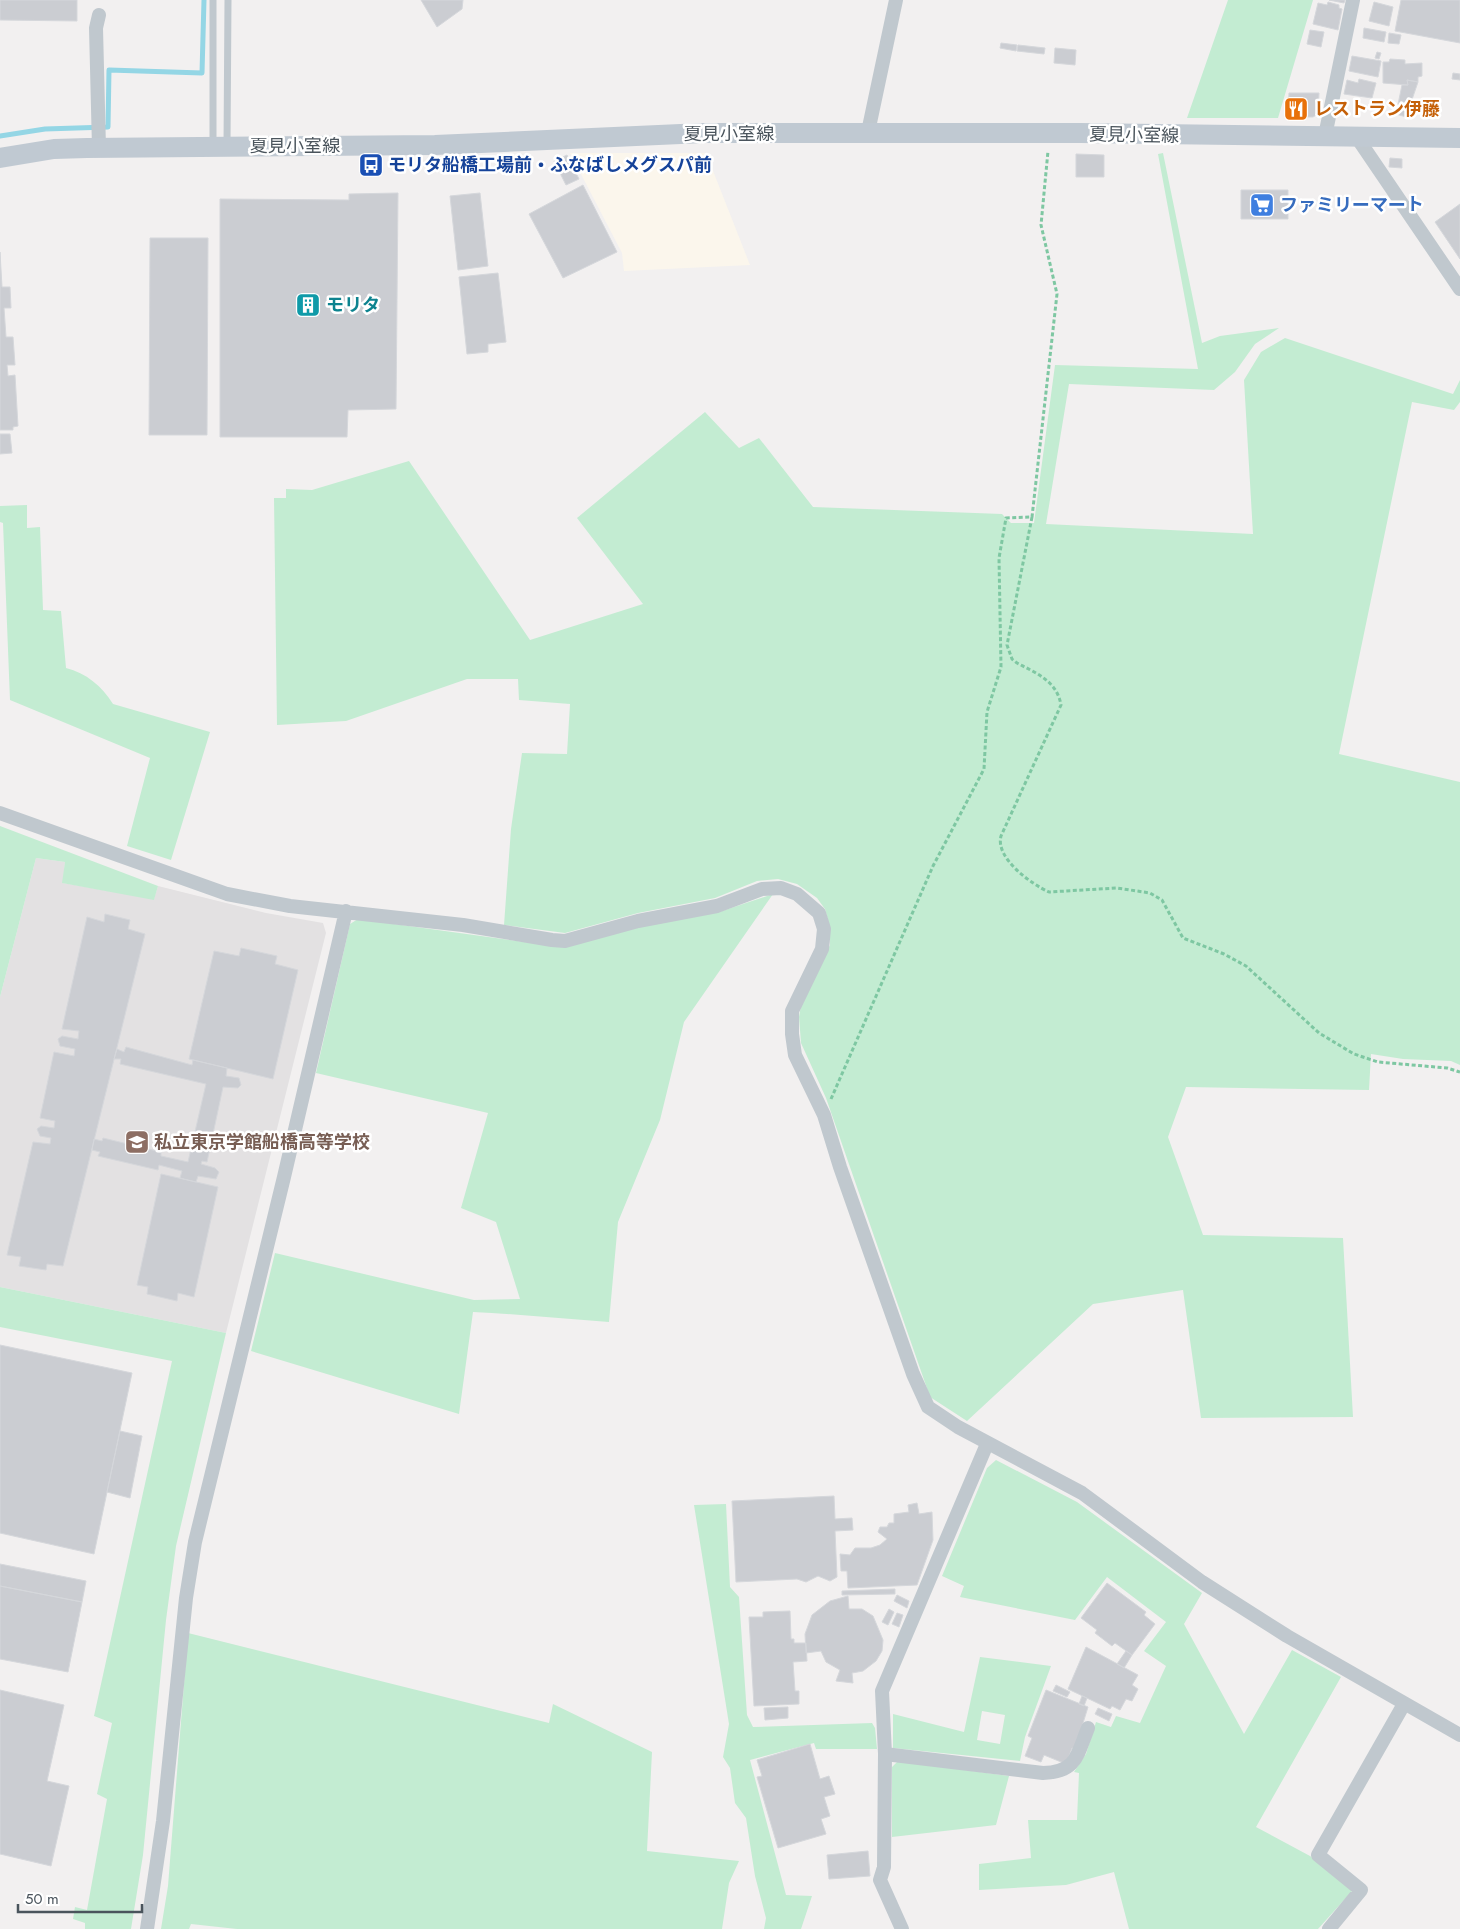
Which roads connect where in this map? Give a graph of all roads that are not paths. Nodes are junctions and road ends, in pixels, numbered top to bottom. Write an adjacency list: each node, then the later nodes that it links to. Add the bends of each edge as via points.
1 (213, 0): 10 (lane)
2 (228, 0): 10 (lane)
3 (896, 0): 6 (street)
4 (1353, 0): 7 (street)
5 (99, 15): 11 (street, via 96,28)
6 (868, 132): 7 (main road, 夏見小室線); 10 (main road, 夏見小室線, via 643,134 425,146)
7 (1324, 136): 8 (main road, 夏見小室線)
8 (1356, 136): 9 (main road, 夏見小室線); 13 (street)
9 (1460, 138)
10 (220, 146): 11 (main road, 夏見小室線)
11 (99, 148): 12 (main road, 夏見小室線, via 54,149)
12 (0, 158)
13 (1460, 289)
14 (0, 813): 15 (street, via 227,894 290,906)
15 (346, 911): 16 (street, via 463,924 566,941 638,921 717,906 762,890 781,888 797,894 819,913 824,929 822,949 792,1011 795,1056 824,1115 913,1374 928,1407); 21 (street, via 195,1542 186,1598 165,1812)
16 (987, 1444): 17 (street, via 1082,1494 1202,1582); 20 (street, via 882,1691)
17 (1404, 1704): 19 (street); 23 (street, via 1318,1856 1361,1890)
18 (1088, 1728): 20 (street, via 1074,1763 1057,1772)
19 (1460, 1735)
20 (885, 1754): 22 (street, via 884,1867 880,1880)
21 (146, 1929)
22 (902, 1929)
23 (1328, 1929)

